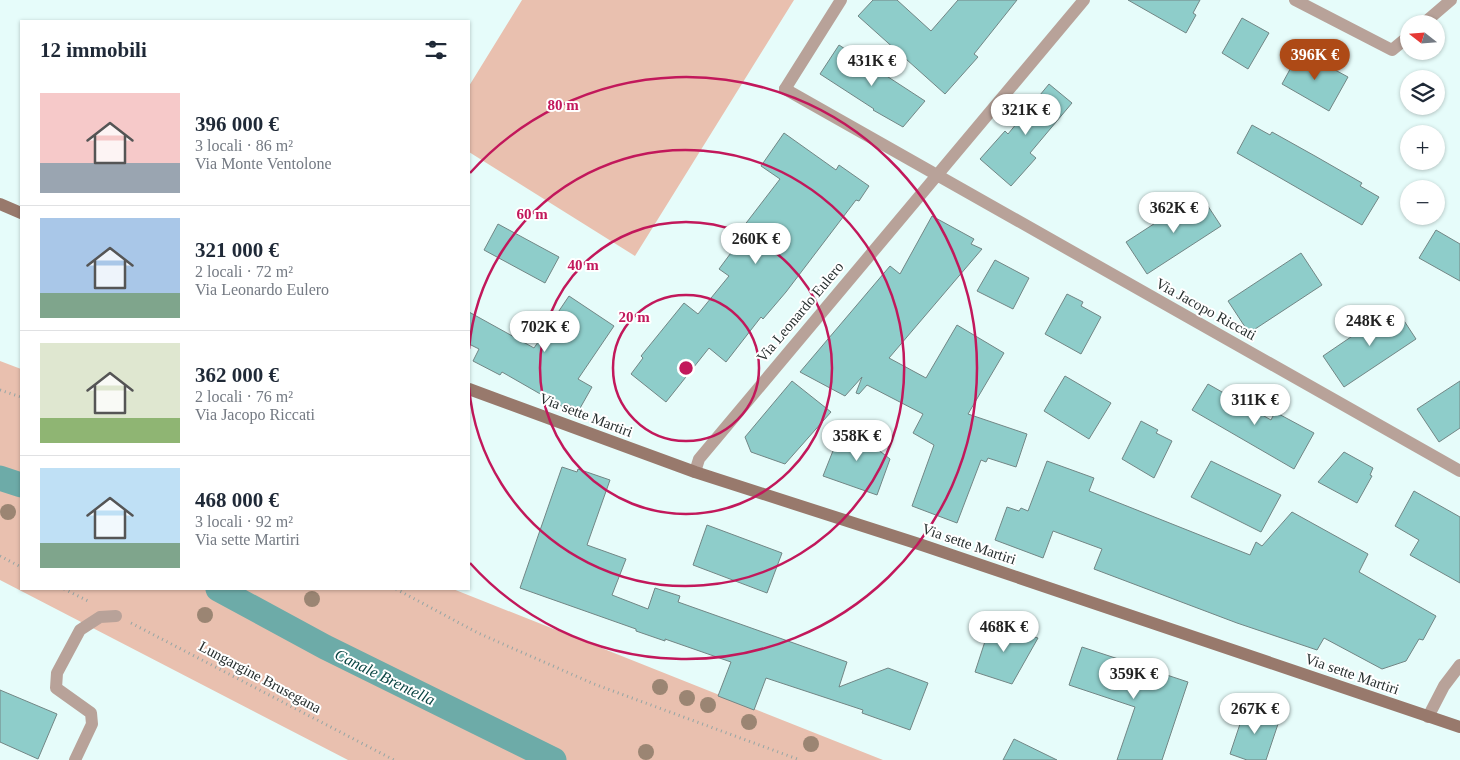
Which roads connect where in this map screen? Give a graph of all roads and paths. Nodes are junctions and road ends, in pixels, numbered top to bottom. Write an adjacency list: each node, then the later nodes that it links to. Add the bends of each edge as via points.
1 (841, 0): 7 (street, via 785,89)
2 (1084, 0): 7 (street, Via Leonardo Eulero)
3 (1295, 0): 6 (street, via 1392,50)
4 (1451, 0): 5 (street)
5 (1434, 15)
6 (1400, 43)
7 (936, 176): 13 (street, Via Jacopo Riccati); 14 (street, Via Leonardo Eulero, via 699,459)
8 (0, 204): 9 (main road)
9 (20, 213)
10 (470, 389): 14 (main road, Via sette Martiri)
11 (0, 390): 12 (path)
12 (20, 397)
13 (1460, 471)
14 (695, 472): 20 (main road, Via sette Martiri, via 922,545)
15 (0, 556): 16 (path)
16 (20, 566)
17 (398, 590): 24 (path, via 478,633 594,684)
18 (116, 616): 22 (street, via 100,617 80,630 57,673 56,688 91,713 92,724); 23 (path, Lungargine Brusegana)
19 (1460, 665): 20 (street, via 1444,686)
20 (1428, 717): 21 (main road, Via sette Martiri)
21 (1460, 727)
22 (75, 760)
23 (394, 760)
24 (800, 760)

